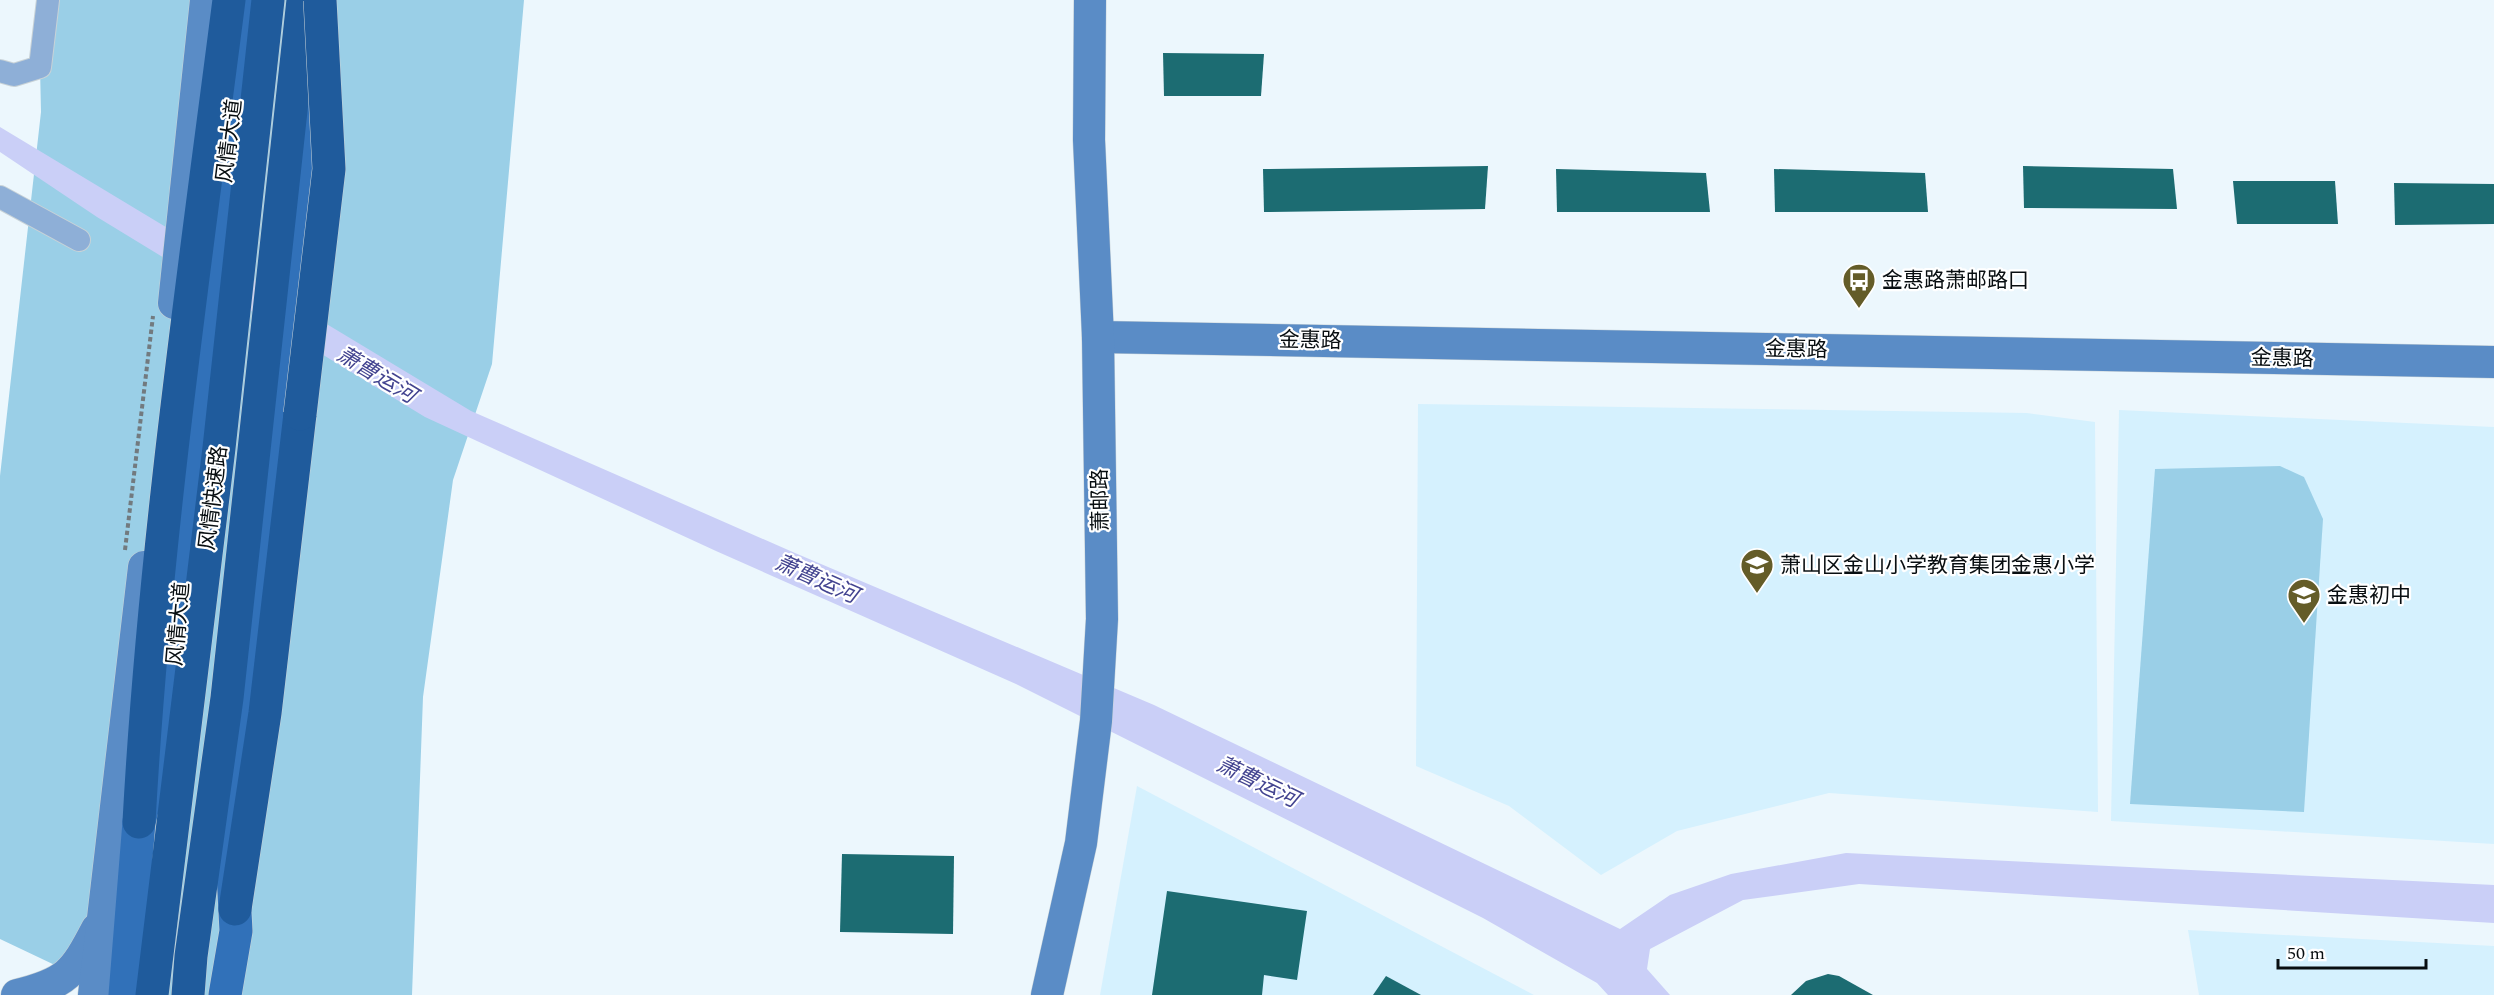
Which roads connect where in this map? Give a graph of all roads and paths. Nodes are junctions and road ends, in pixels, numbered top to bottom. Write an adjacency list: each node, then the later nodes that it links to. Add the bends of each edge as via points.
1 (48, 0): 9 (street, via 40,67 14,75)
2 (206, 0): 17 (main road)
3 (230, 0): 15 (highway, via 181,372 146,686)
4 (246, 0): 15 (main road, 风情大道, via 190,479 172,687)
5 (268, 0): 21 (highway, 风情快速路, via 219,448)
6 (303, 0): 22 (highway, 风情快速路, via 227,698)
7 (320, 0): 14 (main road, via 306,171 291,273); 14 (highway, bridge, via 328,169)
8 (1090, 0): 12 (main road, 萧邮路, via 1089,140)
9 (0, 71)
10 (0, 197): 11 (street)
11 (79, 240)
12 (1098, 337): 13 (main road, 金惠路); 24 (main road, 萧邮路, via 1101,645 1096,722 1081,843)
13 (2494, 362)
14 (290, 406): 16 (highway, via 265,713)
15 (139, 822): 20 (main road, 风情大道)
16 (235, 909): 23 (main road, via 236,931)
17 (103, 917): 18 (main road, via 66,978); 19 (main road)
18 (17, 995)
19 (94, 995)
20 (125, 995)
21 (152, 995)
22 (188, 995)
23 (225, 995)
24 (1047, 995)

